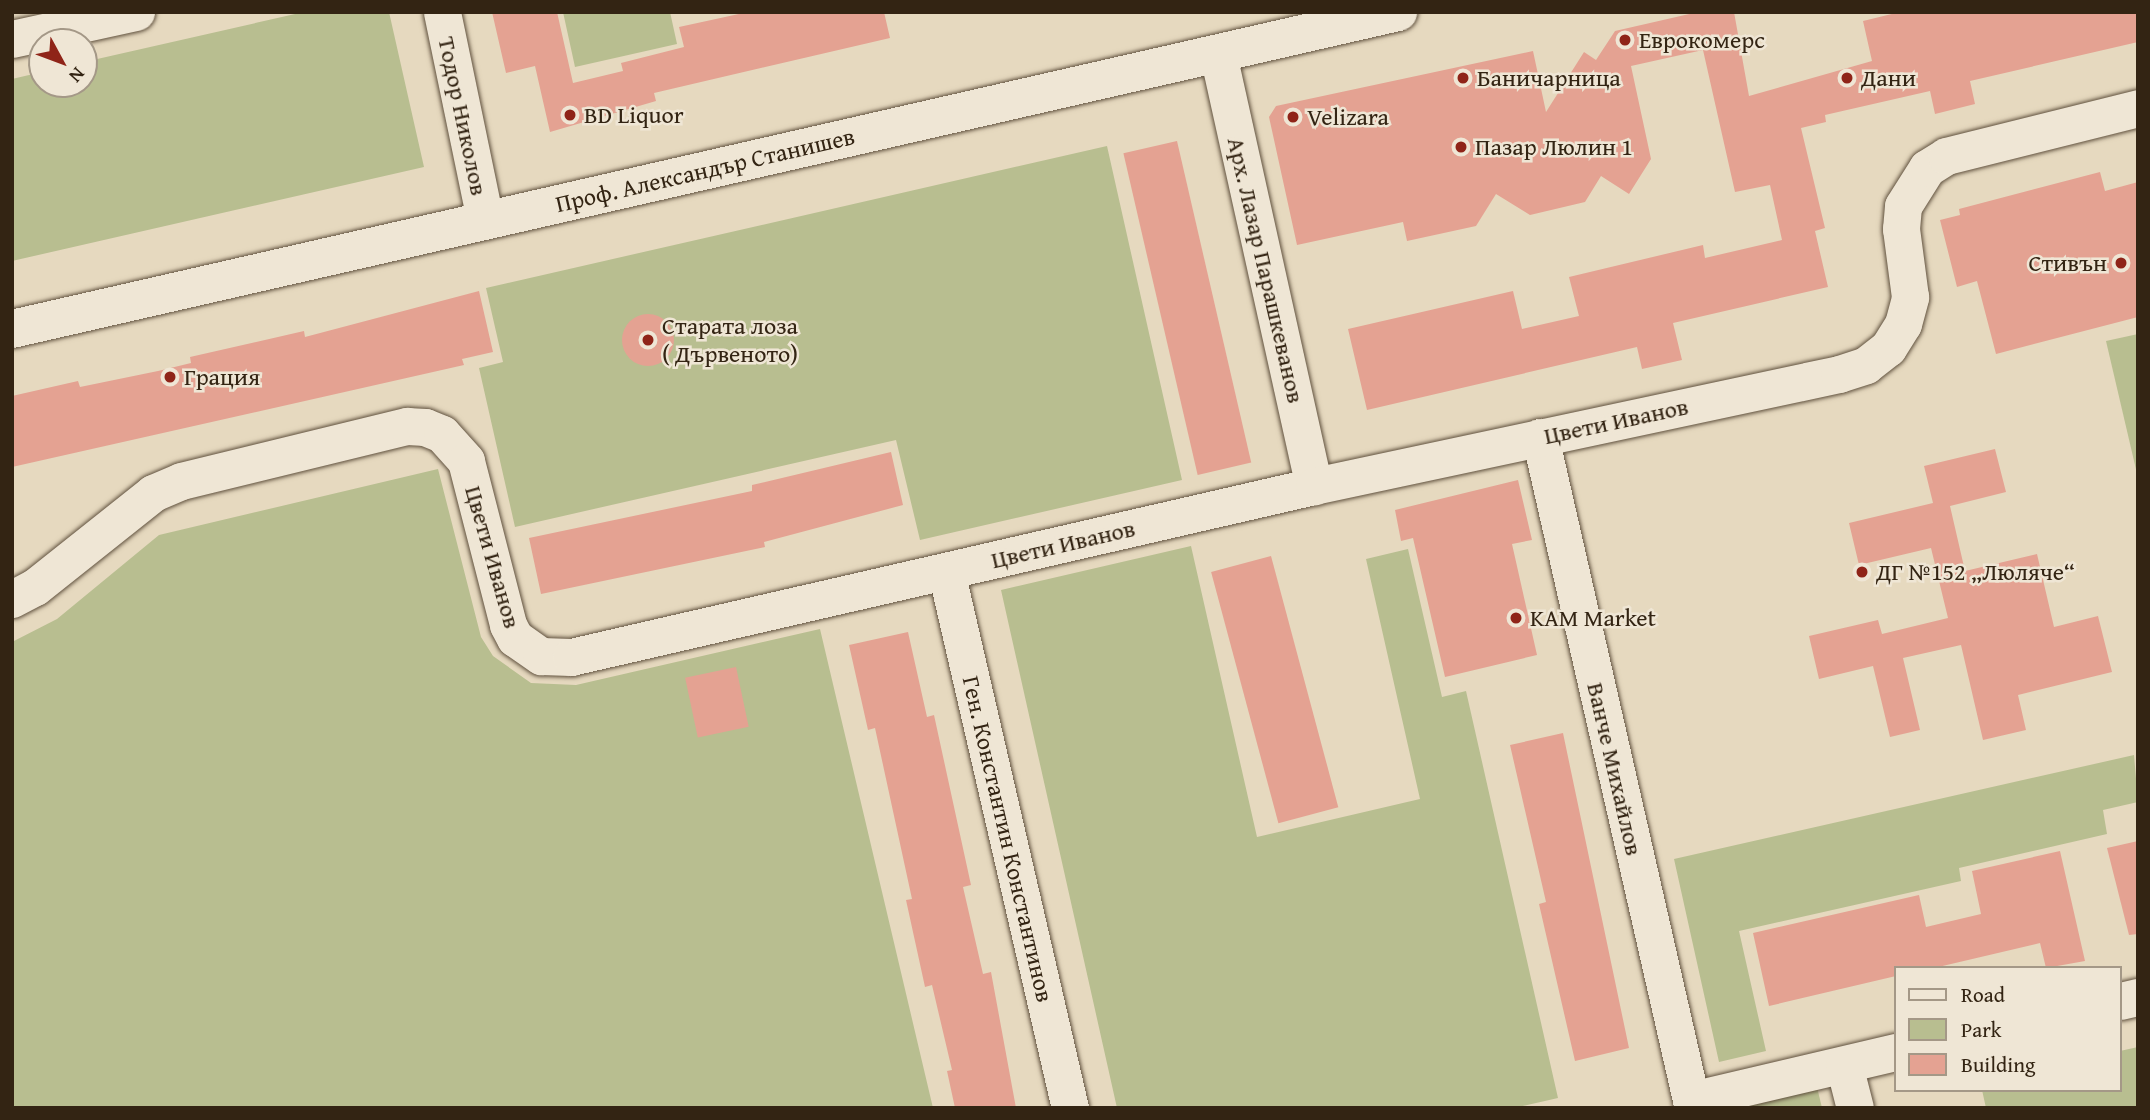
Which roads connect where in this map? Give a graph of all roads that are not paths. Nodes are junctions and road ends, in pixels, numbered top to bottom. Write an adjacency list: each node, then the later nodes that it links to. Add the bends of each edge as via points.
1 (136, 12): 4 (street)
2 (442, 12): 7 (street, Тодор Николов)
3 (1398, 12): 5 (street, Проф. Александър Станишев)
4 (12, 39)
5 (1217, 54): 7 (street, Проф. Александър Станишев); 10 (street, Арх. Лазар Парашкеванов)
6 (2138, 108): 9 (street, Цвети Иванов, via 1946,156 1927,168 1903,206 1901,229 1910,297 1903,324 1888,348 1866,365)
7 (485, 220): 8 (street, Проф. Александър Станишев)
8 (12, 328)
9 (1540, 437): 10 (street, Цвети Иванов); 14 (street, Ванче Михайлов, via 1691,1100)
10 (1314, 486): 11 (street, Цвети Иванов)
11 (946, 571): 12 (street, Цвети Иванов, via 571,657 541,656 515,638 508,625 466,461 442,434 407,426 181,481 153,493 35,587); 15 (street, Ген. Константин Константинов)
12 (12, 599)
13 (1895, 1052): 14 (street)
14 (1844, 1065): 16 (street)
15 (1070, 1108)
16 (1855, 1108)

